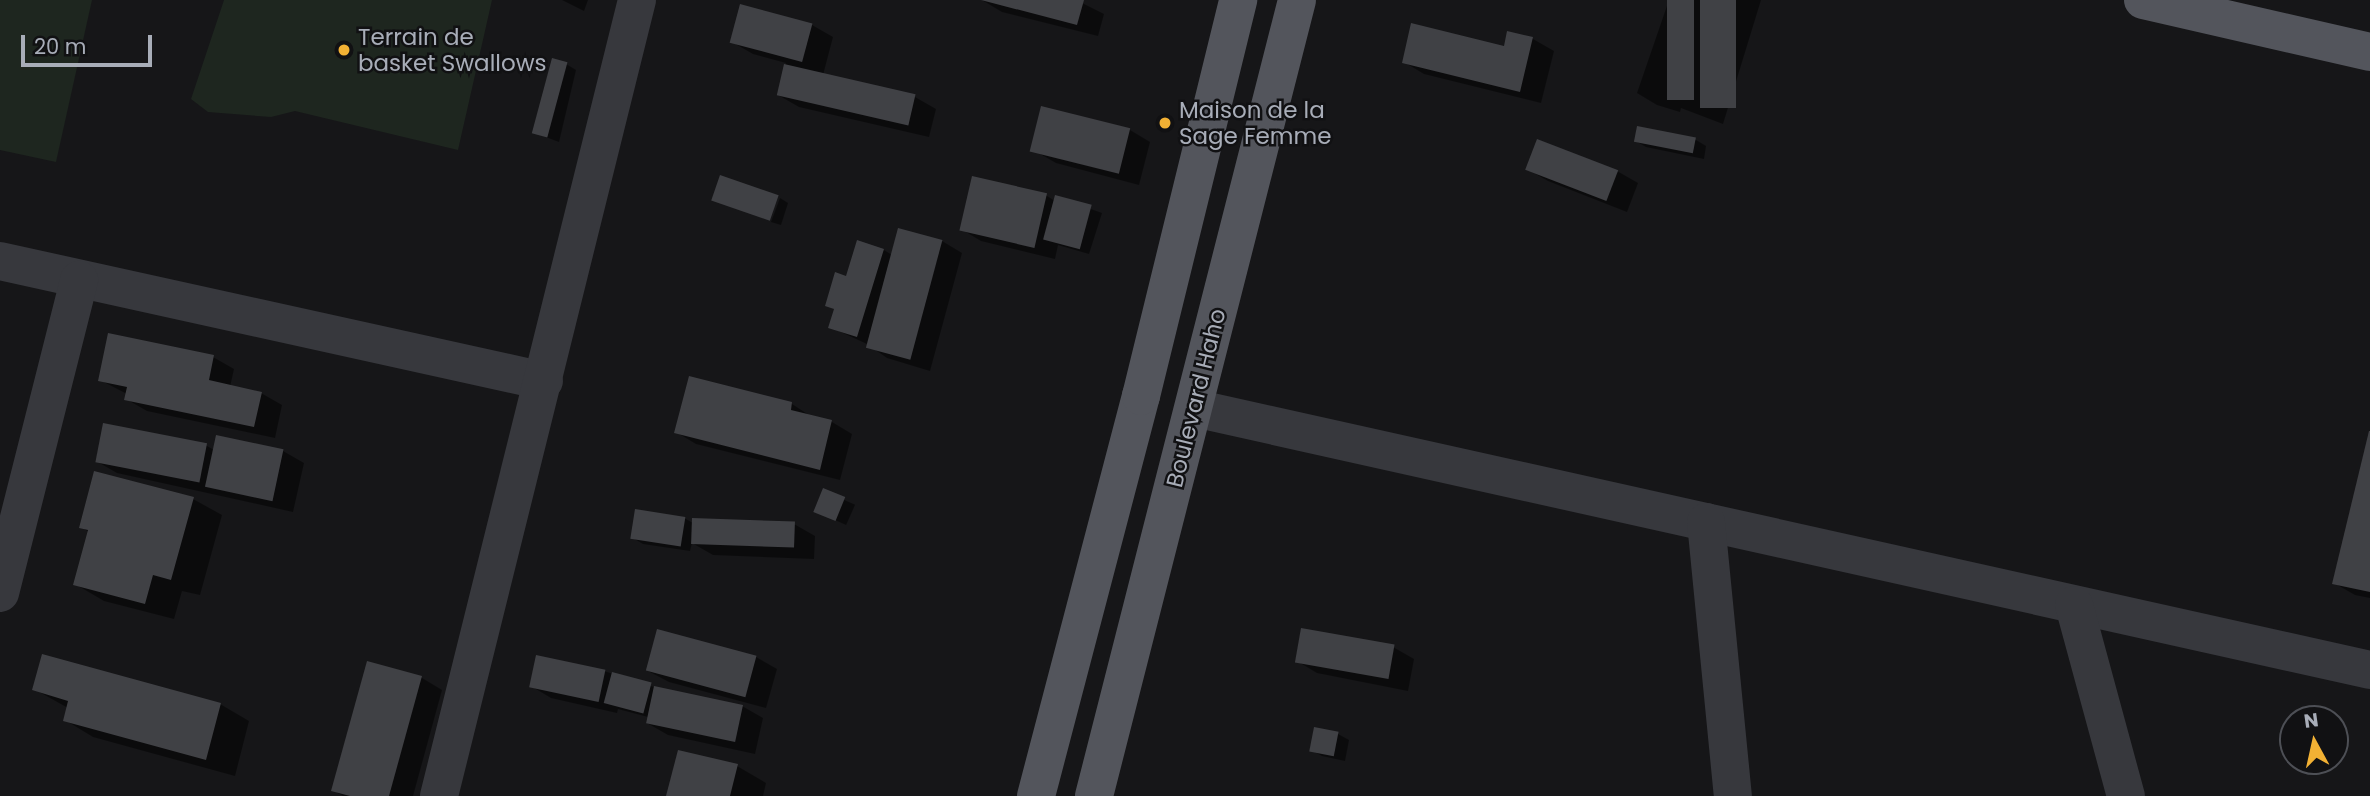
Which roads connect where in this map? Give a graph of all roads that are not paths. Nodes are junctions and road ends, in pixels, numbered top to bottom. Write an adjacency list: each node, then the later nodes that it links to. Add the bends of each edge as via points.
1 (636, 0): 8 (street)
2 (1238, 0): 15 (main road)
3 (1297, 0): 9 (main road, Boulevard Haho)
4 (2143, 0): 5 (main road)
5 (2370, 52)
6 (0, 261): 7 (street)
7 (79, 280): 8 (street); 11 (street)
8 (544, 381): 14 (street)
9 (1194, 408): 10 (street); 16 (main road, Boulevard Haho)
10 (1706, 522): 12 (street); 17 (street)
11 (0, 593)
12 (2074, 605): 13 (street); 18 (street)
13 (2370, 670)
14 (439, 796)
15 (1036, 796)
16 (1094, 796)
17 (1733, 796)
18 (2126, 796)

